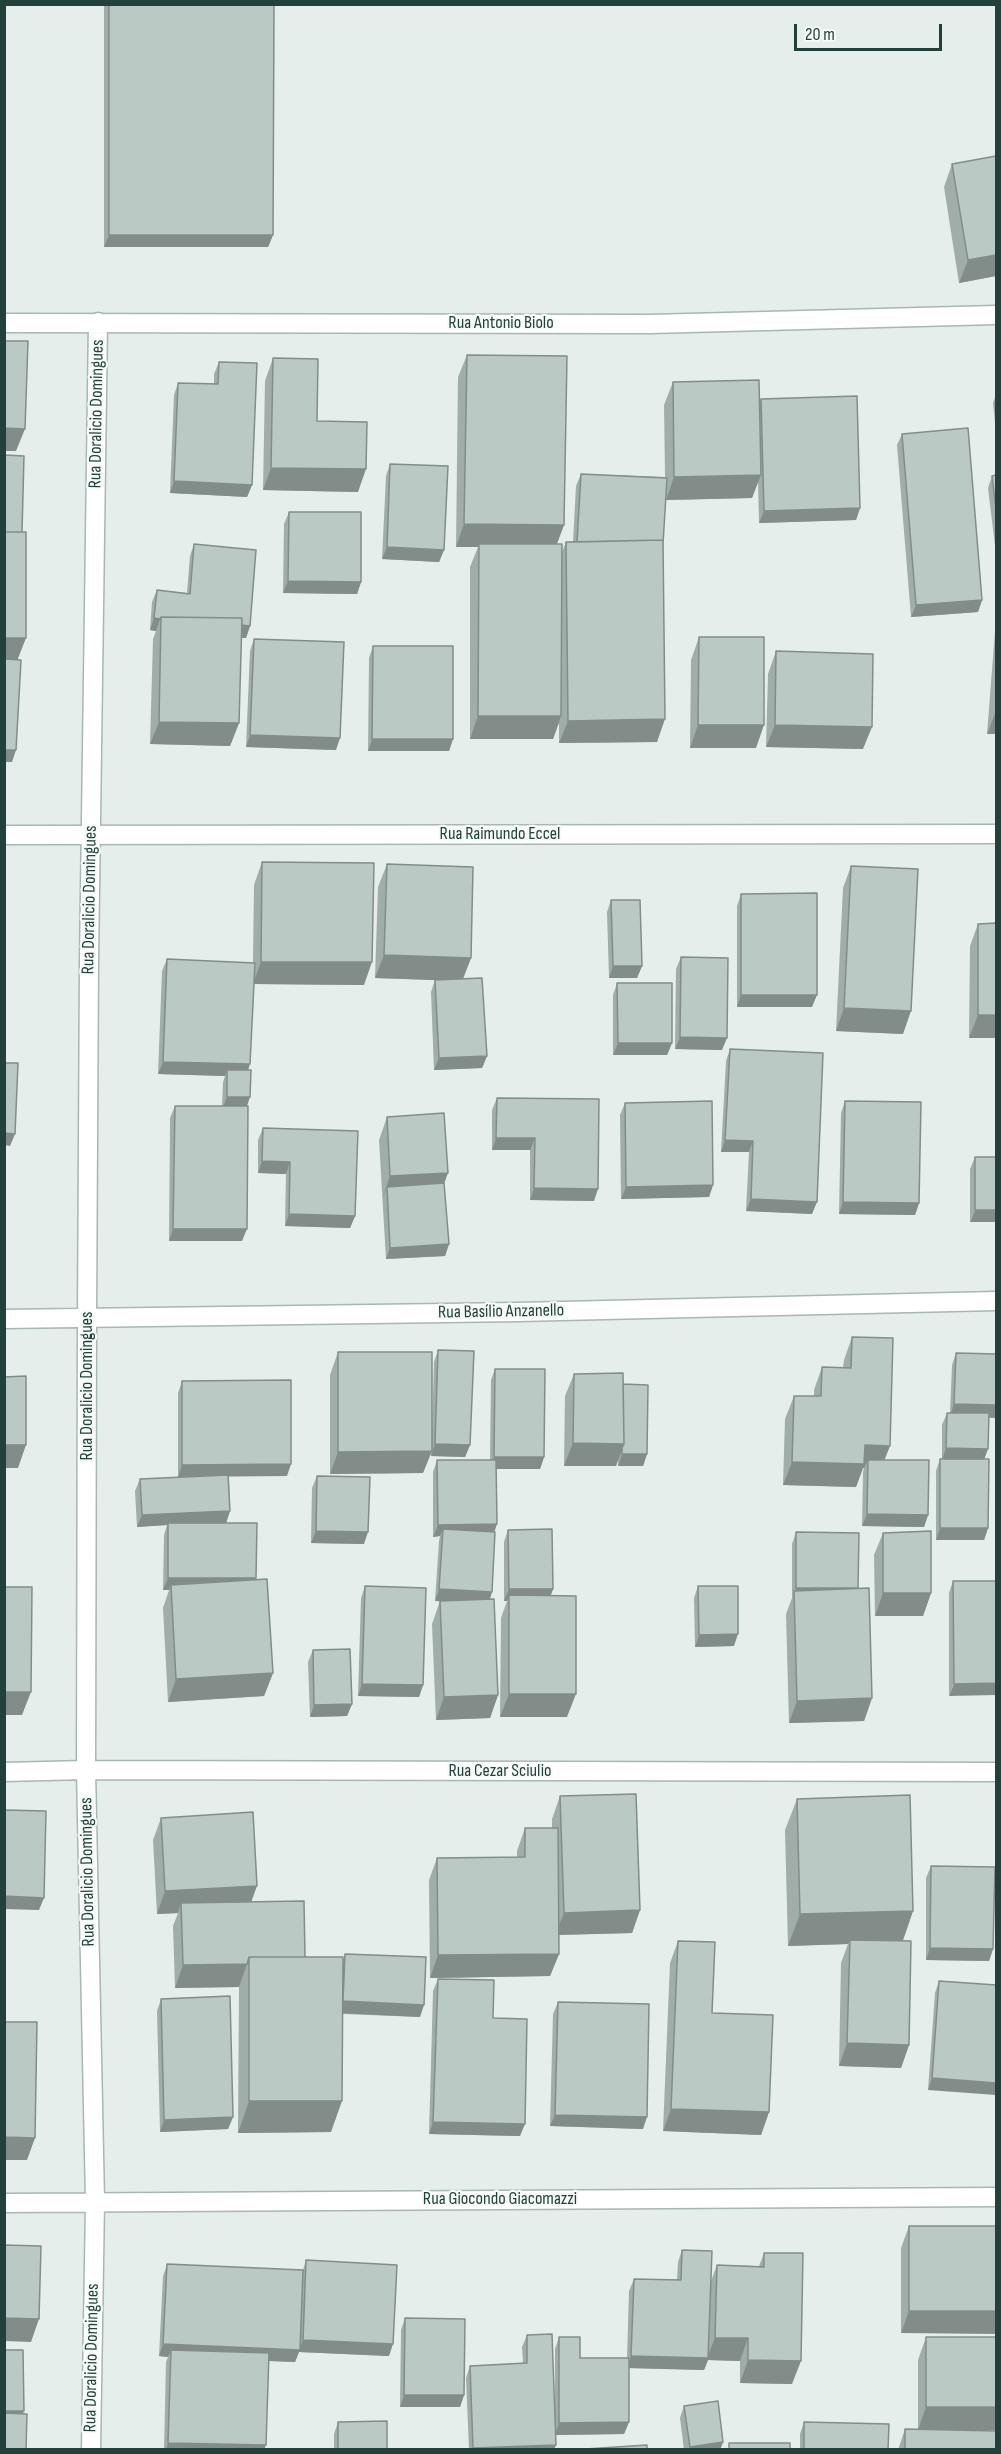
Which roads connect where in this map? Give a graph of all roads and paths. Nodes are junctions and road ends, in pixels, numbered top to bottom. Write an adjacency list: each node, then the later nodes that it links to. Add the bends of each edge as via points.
1 (996, 315): 2 (street, Rua Antonio Biolo, via 650,324)
2 (98, 322): 3 (street, Rua Antonio Biolo); 4 (street, Rua Doralicio Domingues)
3 (4, 323)
4 (92, 834): 5 (street, Rua Raimundo Eccel); 6 (street, Rua Raimundo Eccel); 8 (street, Rua Doralicio Domingues)
5 (996, 834)
6 (4, 835)
7 (996, 1301): 8 (street, Rua Basílio Anzanello)
8 (87, 1318): 9 (street, Rua Basílio Anzanello); 10 (street, Rua Doralicio Domingues)
9 (4, 1319)
10 (86, 1770): 11 (street, Rua Cezar Sciulio); 12 (street, Rua Cezar Sciulio); 14 (street, Rua Doralicio Domingues)
11 (4, 1772)
12 (996, 1772)
13 (996, 2197): 14 (street, Rua Giocondo Giacomazzi)
14 (95, 2201): 15 (street, Rua Giocondo Giacomazzi); 16 (street, Rua Doralicio Domingues)
15 (4, 2203)
16 (91, 2450)

